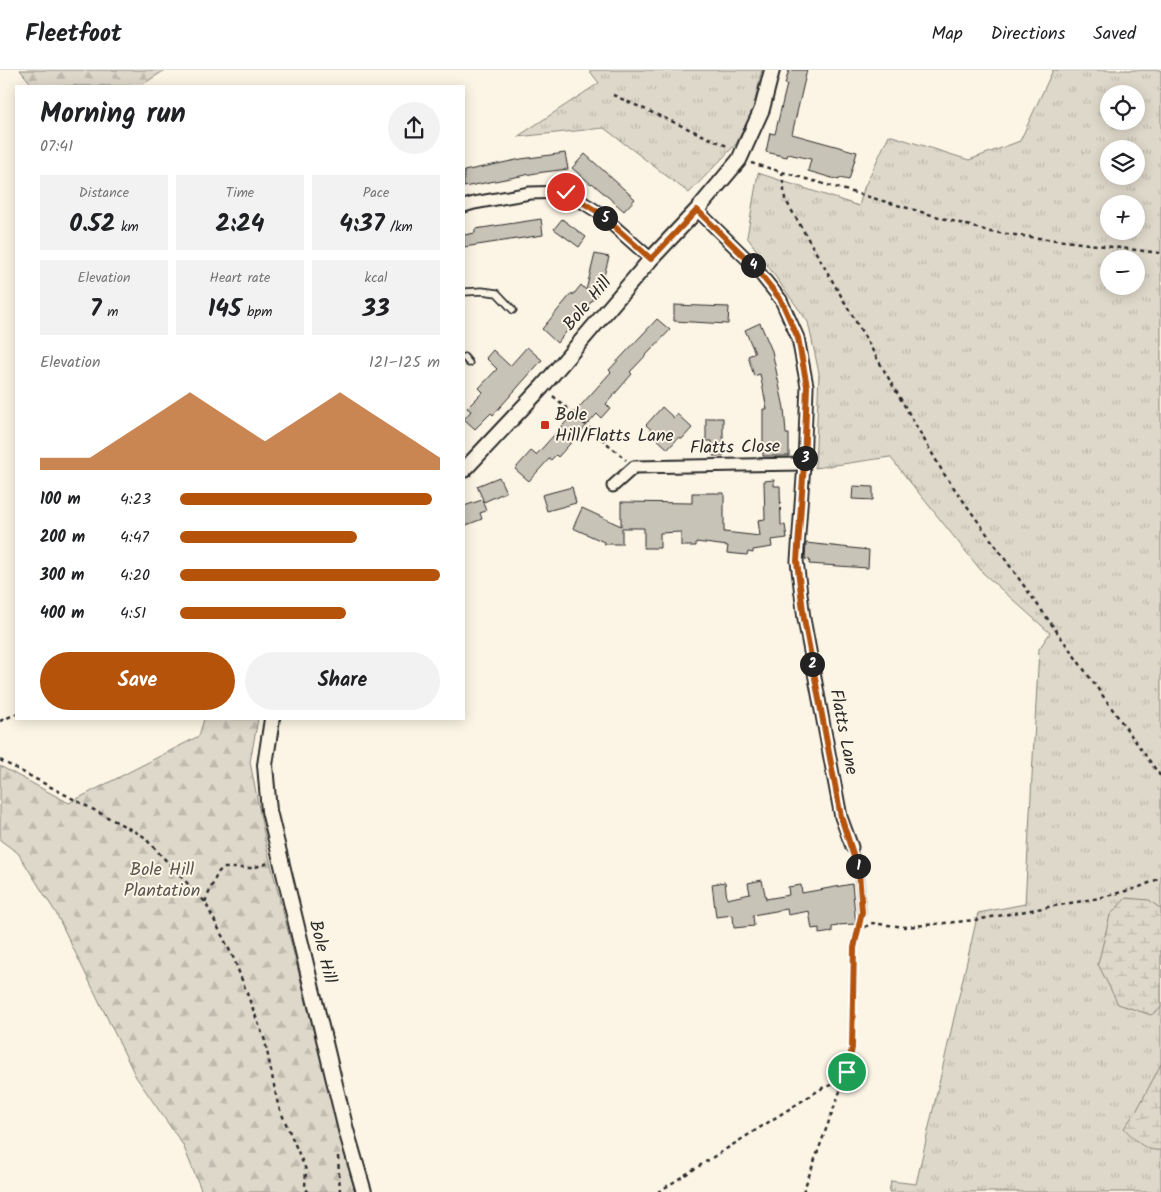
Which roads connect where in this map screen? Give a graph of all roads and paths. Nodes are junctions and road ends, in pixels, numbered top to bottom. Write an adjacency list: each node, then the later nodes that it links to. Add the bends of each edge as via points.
1 (772, 70): 3 (street, Bole Hill, via 762,110)
2 (613, 95): 3 (path)
3 (740, 157): 4 (path); 6 (street, Bole Hill)
4 (782, 172): 7 (path, via 991,232); 22 (path, via 784,199 944,474)
5 (465, 206): 8 (street, via 530,193 566,192 598,212)
6 (697, 210): 8 (street, Bole Hill); 14 (street, Flatts Lane, via 754,266 781,300 798,338 807,386)
7 (1161, 253)
8 (651, 259): 13 (street, Bole Hill)
9 (465, 292): 10 (lane, via 497,293)
10 (513, 310)
11 (465, 358): 12 (lane)
12 (469, 363)
13 (542, 387): 15 (path); 16 (street, Bole Hill)
14 (804, 464): 15 (street, Flatts Close); 23 (street, Flatts Lane, via 797,561 804,619 841,817)
15 (634, 466): 17 (street)
16 (465, 469)
17 (613, 486)
18 (15, 714): 20 (path)
19 (272, 720): 24 (street, Bole Hill, via 265,765 268,811)
20 (0, 721)
21 (0, 760): 26 (path, via 143,836)
22 (1161, 777)
23 (852, 847): 27 (lane, via 859,872)
24 (280, 859): 26 (path, via 252,868 222,868); 31 (street, Bole Hill)
25 (1161, 878): 28 (path, via 1099,898 975,920 905,927 871,923)
26 (205, 902): 30 (path, via 234,959 264,1041 278,1106 306,1170 305,1187)
27 (862, 912): 28 (path)
28 (858, 932): 29 (path, via 854,957 852,1048)
29 (843, 1082): 32 (path, via 824,1087); 33 (path)
30 (308, 1192)
31 (364, 1192)
32 (658, 1192)
33 (803, 1192)

